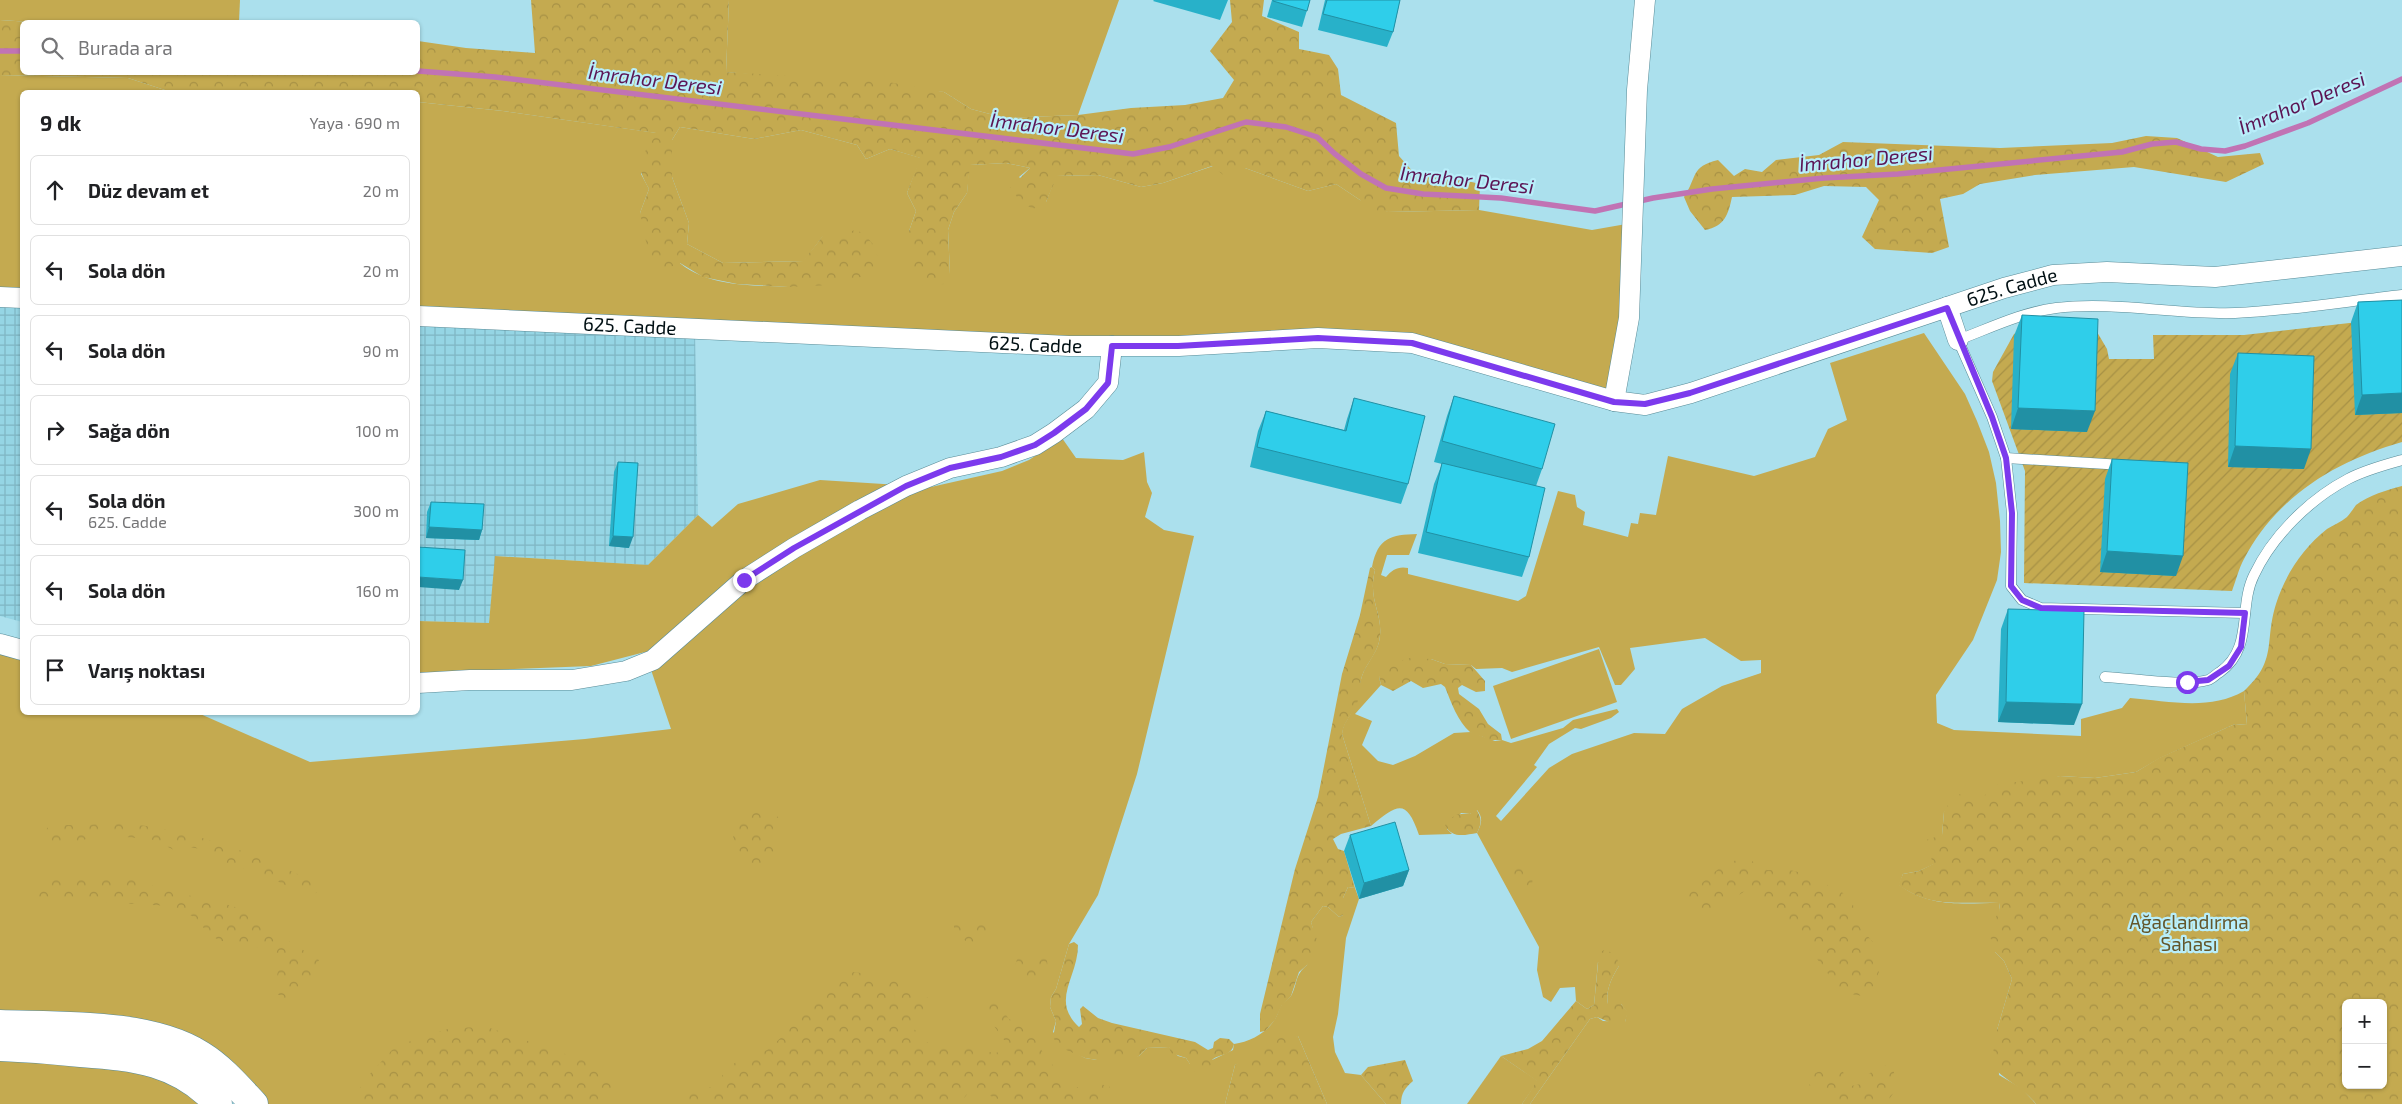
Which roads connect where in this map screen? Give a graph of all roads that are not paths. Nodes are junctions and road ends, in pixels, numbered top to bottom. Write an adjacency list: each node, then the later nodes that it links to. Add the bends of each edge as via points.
1 (1645, 0): 10 (street, via 1637,90 1629,318)
2 (2402, 256): 6 (street, 625. Cadde, via 2215,277 2107,272 2053,275)
3 (2402, 295): 8 (lane, via 2236,313 2056,308 2017,317)
4 (0, 297): 5 (street)
5 (20, 298)
6 (1947, 308): 8 (street); 10 (street, 625. Cadde, via 1690,393 1645,404)
7 (420, 316): 9 (street, 625. Cadde)
8 (1958, 340): 11 (lane)
9 (1112, 346): 10 (street, 625. Cadde, via 1178,346 1318,338 1412,343); 18 (street, via 1108,383 1086,409 1054,433 1035,445 1001,457 950,468 860,510 744,580 653,660 626,671 572,680)
10 (1614, 402)
11 (2006, 458): 13 (lane); 14 (lane, via 2012,513 2011,586 2022,600 2041,608)
12 (2402, 460): 14 (lane, via 2348,479 2307,507 2277,539 2253,576)
13 (2134, 465)
14 (2245, 613): 17 (lane, via 2241,647 2229,666 2208,680 2187,682)
15 (0, 644): 16 (street)
16 (20, 649)
17 (2105, 677)
18 (420, 683)
19 (0, 1024): 22 (street, via 104,1028 166,1038 201,1054)
20 (0, 1047): 21 (street, via 134,1057 169,1068 195,1082)
21 (218, 1104)
22 (254, 1104)

